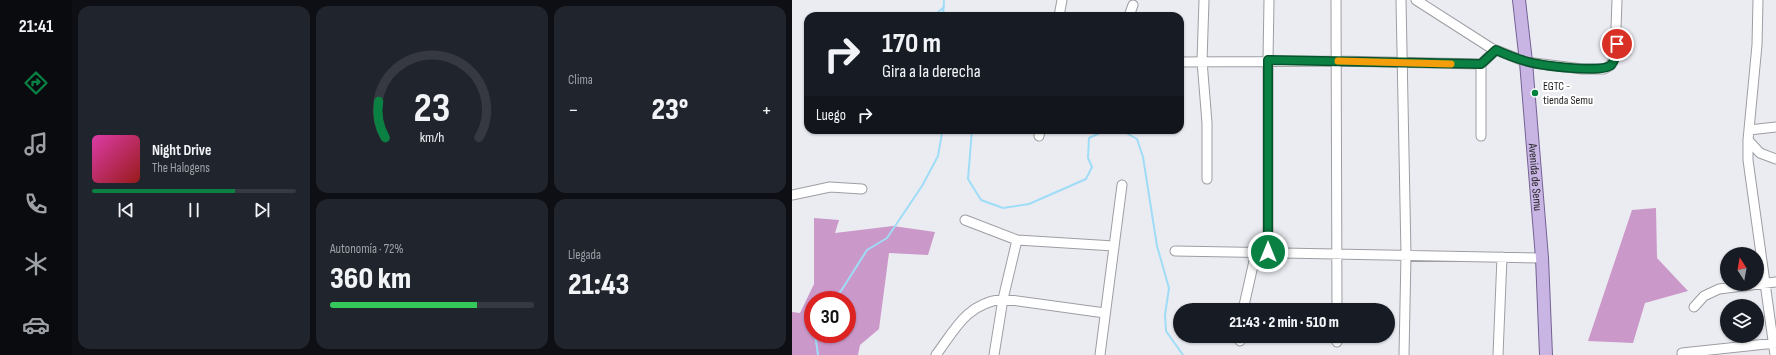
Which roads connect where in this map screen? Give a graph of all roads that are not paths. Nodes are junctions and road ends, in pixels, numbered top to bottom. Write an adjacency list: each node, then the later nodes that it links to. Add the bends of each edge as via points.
1 (1062, 0): 11 (street)
2 (1204, 0): 14 (street)
3 (1269, 0): 15 (street)
4 (1336, 0): 16 (street)
5 (1401, 0): 19 (street)
6 (1416, 0): 13 (street)
7 (1518, 0): 18 (main road, Avenida de Semu)
8 (1617, 0): 18 (street, via 1617,44 1611,65 1604,69 1582,69)
9 (1758, 0): 22 (street, via 1757,45)
10 (1133, 5): 12 (street)
11 (1060, 12)
12 (1130, 12)
13 (1496, 50): 18 (street); 20 (street)
14 (1202, 60): 15 (street); 17 (street); 26 (street, via 1207,115)
15 (1268, 60): 16 (street); 35 (street)
16 (1336, 61): 19 (street); 36 (street)
17 (1184, 62)
18 (1526, 62): 39 (main road, Avenida de Semu)
19 (1402, 63): 20 (street); 37 (street)
20 (1481, 64): 23 (street)
21 (1776, 127): 22 (street)
22 (1749, 130): 24 (street)
23 (1481, 136)
24 (1748, 140): 25 (street, via 1760,153); 41 (street, via 1750,175)
25 (1776, 159)
26 (1207, 179)
27 (1122, 184): 32 (street)
28 (862, 189): 29 (street, via 830,187)
29 (792, 195)
30 (965, 220): 31 (street)
31 (1017, 240): 32 (street); 42 (street)
32 (1114, 246): 46 (street)
33 (1175, 251): 34 (street)
34 (1256, 252): 35 (street); 43 (street)
35 (1268, 252): 36 (street)
36 (1336, 254): 37 (street); 44 (street)
37 (1406, 255): 38 (street); 52 (street)
38 (1502, 258): 39 (street); 53 (street)
39 (1542, 258): 54 (main road, Avenida de Semu)
40 (1776, 282): 41 (street)
41 (1765, 283): 45 (street, via 1719,289 1704,296); 47 (street)
42 (1003, 299): 46 (street); 49 (street, via 988,301 965,316); 50 (street)
43 (1245, 303)
44 (1337, 303)
45 (1694, 307)
46 (1105, 314): 51 (street)
47 (1775, 343): 48 (street); 55 (street)
48 (1682, 353)
49 (936, 355)
50 (994, 355)
51 (1100, 355)
52 (1404, 355)
53 (1498, 355)
54 (1546, 355)
55 (1775, 355)

